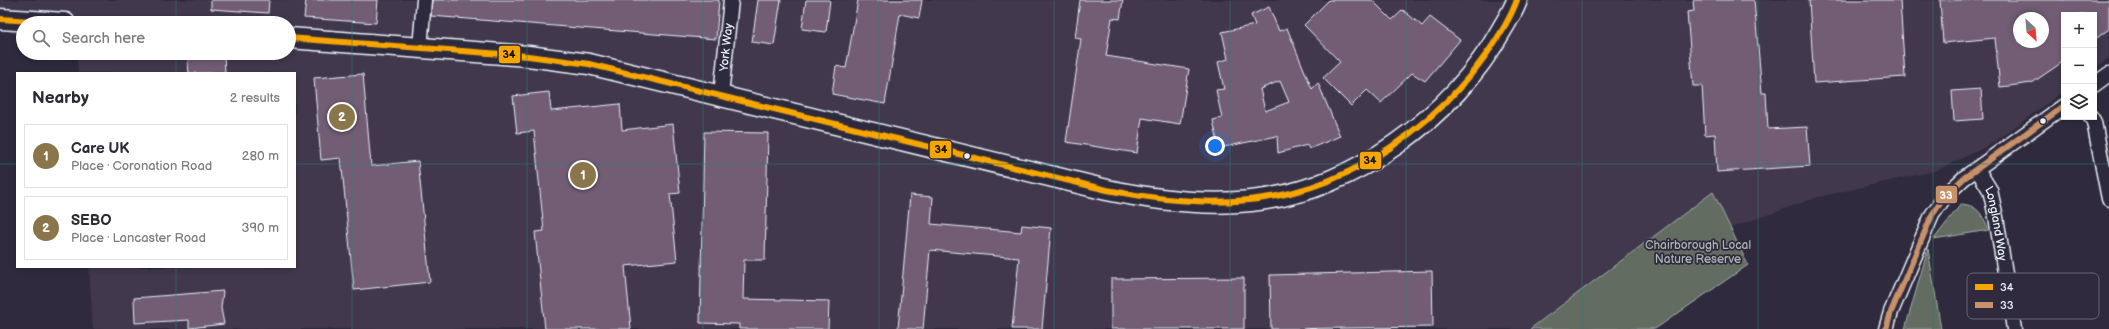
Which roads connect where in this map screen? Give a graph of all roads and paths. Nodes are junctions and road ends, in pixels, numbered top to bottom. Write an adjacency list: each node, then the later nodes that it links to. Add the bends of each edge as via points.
1 (424, 0): 7 (street)
2 (731, 0): 10 (street, York Way)
3 (1518, 0): 10 (street, via 1492,47 1462,88 1425,124 1345,175 1300,191 1253,201 1205,204 1107,190)
4 (0, 19): 5 (street)
5 (16, 20)
6 (296, 39): 7 (street)
7 (420, 48): 10 (street, via 528,56 589,64)
8 (2109, 74): 9 (street)
9 (2095, 84)
10 (721, 95)
11 (2061, 108): 13 (street)
12 (2093, 120): 14 (street)
13 (1977, 169): 15 (street, Longland Way, via 1990,190); 17 (street, via 1946,195 1932,215)
14 (2109, 199)
15 (2005, 273)
16 (2012, 319): 18 (street, Longland Way)
17 (1886, 329)
18 (2014, 329)

